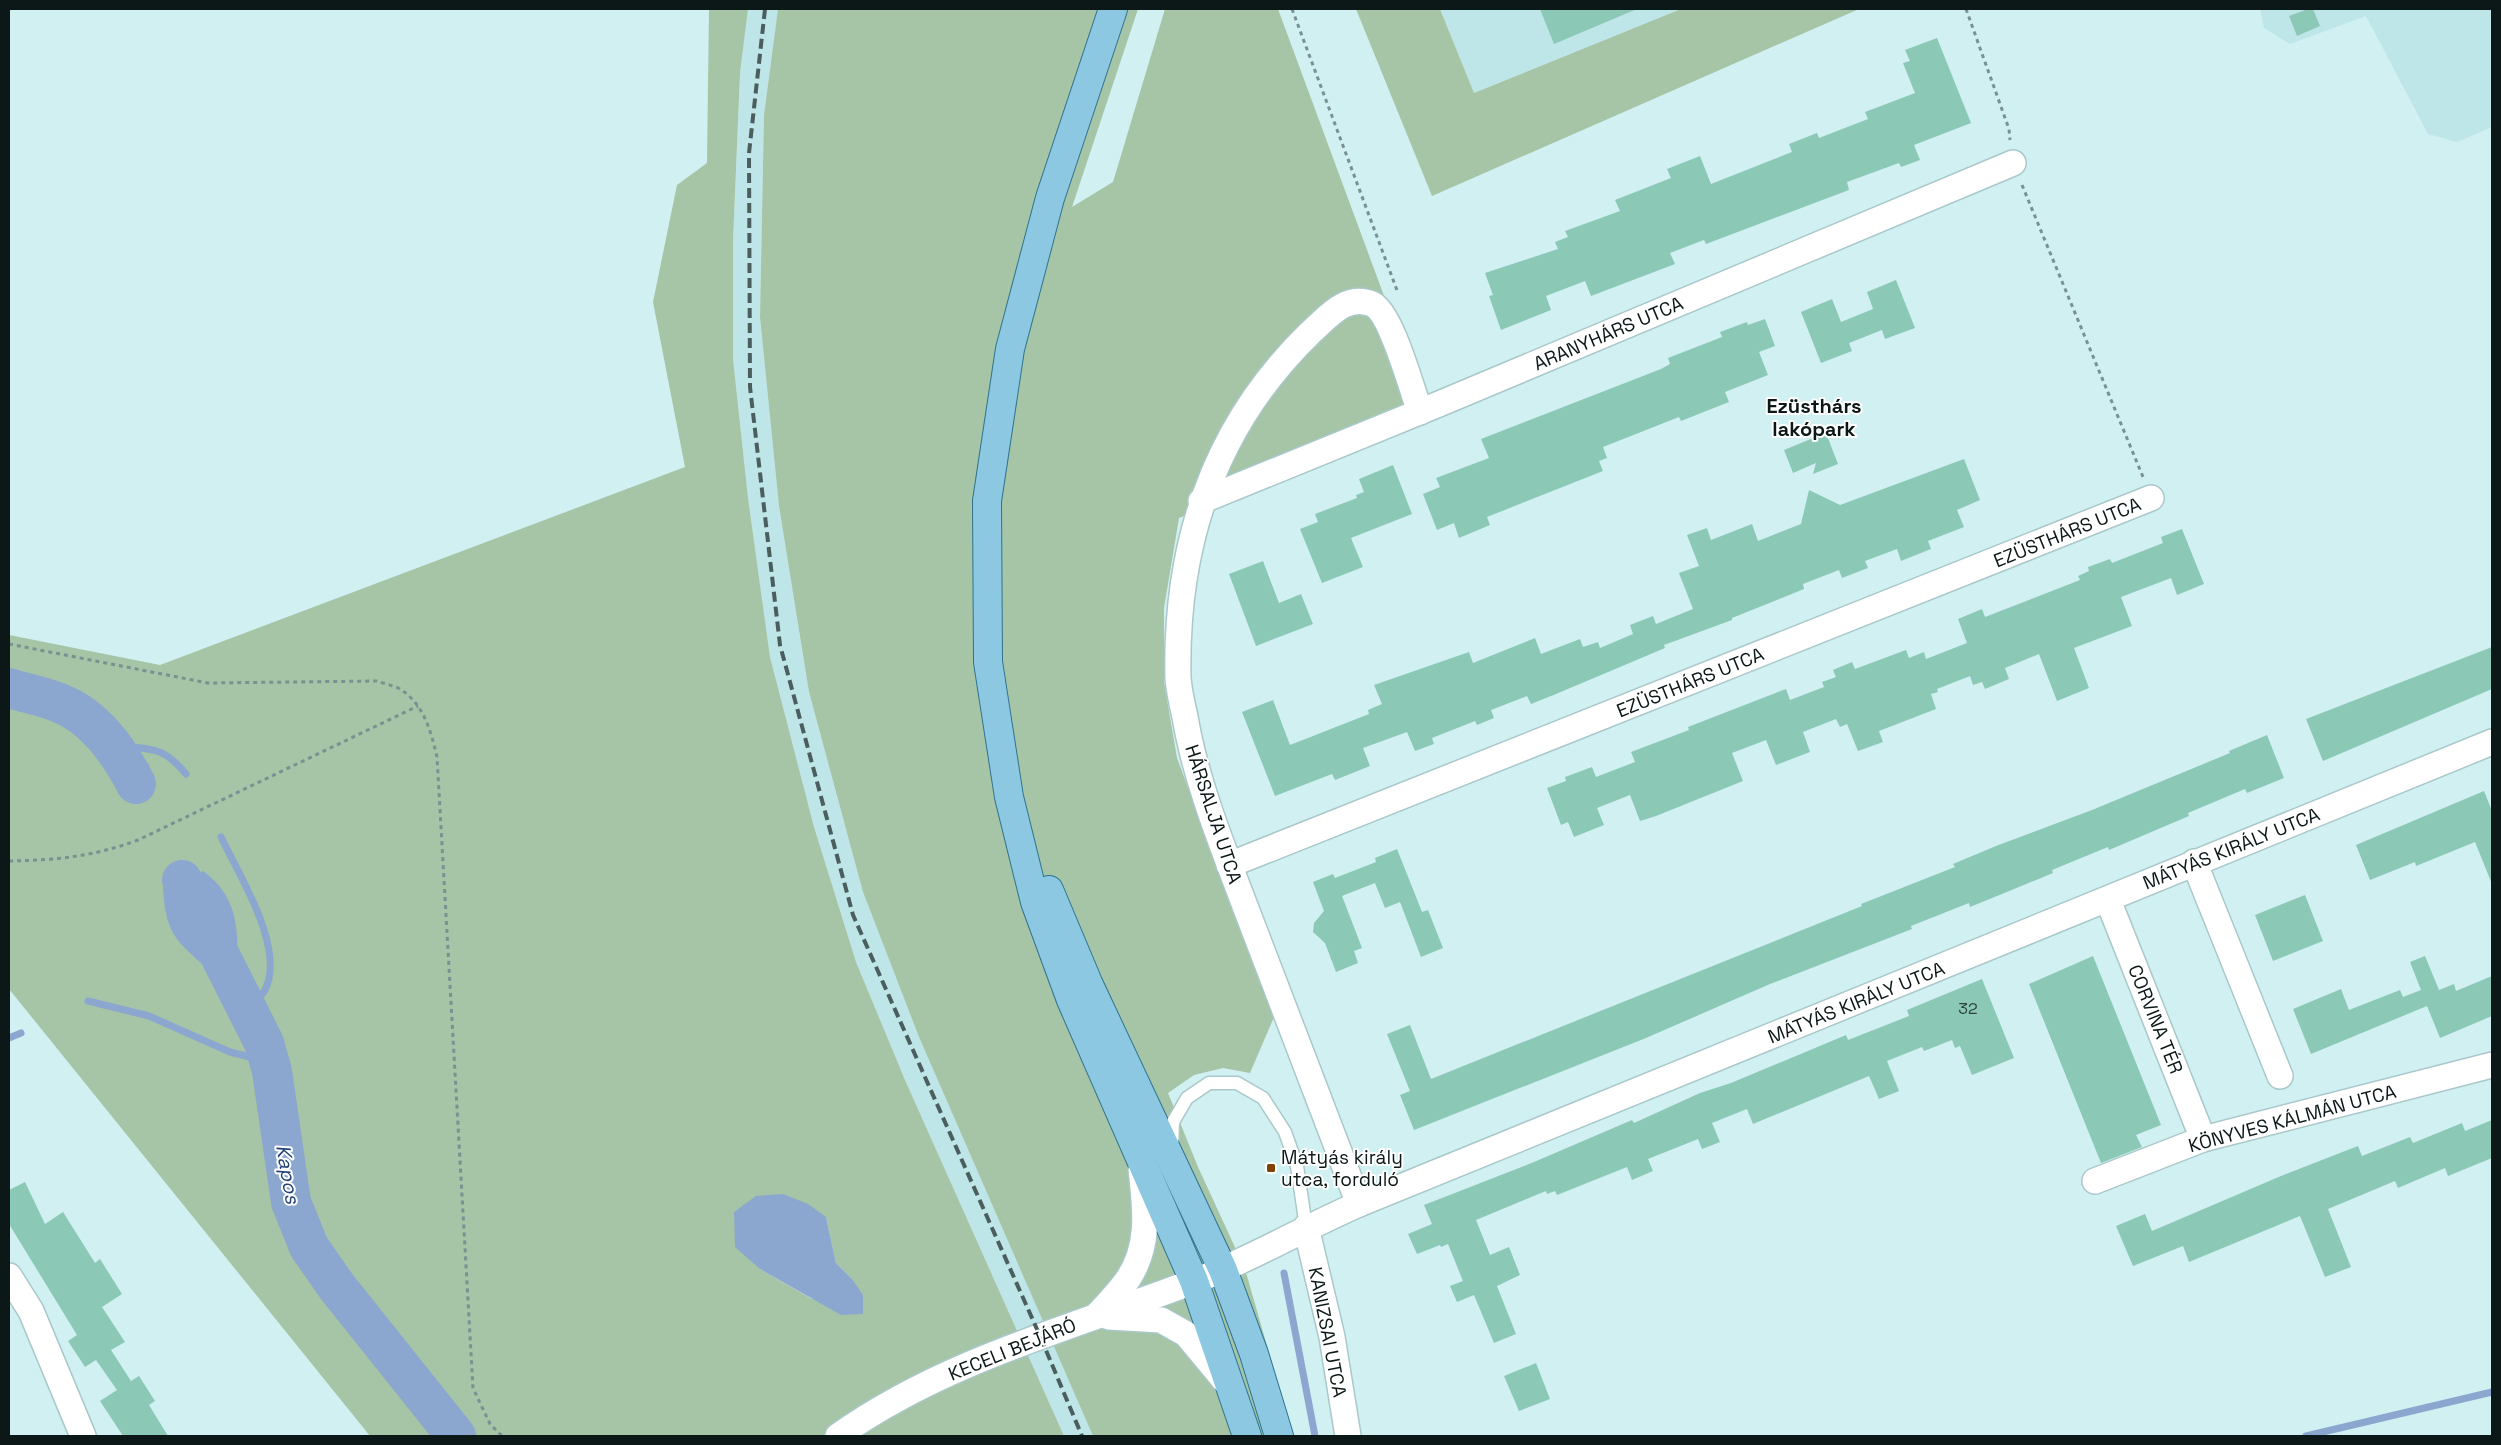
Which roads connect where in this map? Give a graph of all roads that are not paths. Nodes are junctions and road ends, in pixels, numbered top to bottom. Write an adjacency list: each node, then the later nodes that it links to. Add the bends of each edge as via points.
1 (1114, 9): 7 (main road, via 1050,198 1010,349 987,501 988,662)
2 (2012, 163): 3 (street, ARANYHÁRS UTCA)
3 (1420, 412): 5 (street, ARANYHÁRS UTCA); 5 (street, HÁRSALJA UTCA, via 1388,321 1374,305 1358,301 1338,307 1282,361 1231,434)
4 (2152, 498): 9 (street, EZÜSTHÁRS UTCA)
5 (1202, 501): 9 (street, HÁRSALJA UTCA, via 1179,608 1178,682 1191,755)
6 (2492, 742): 8 (street, MÁTYÁS KIRÁLY UTCA)
7 (1009, 797): 14 (main road, via 1034,902 1071,1000); 15 (main road, via 1089,985)
8 (2194, 862): 10 (street, MÁTYÁS KIRÁLY UTCA); 12 (street)
9 (1229, 865): 17 (street, HÁRSALJA UTCA)
10 (2108, 900): 13 (street, CORVINA TÉR); 17 (street, MÁTYÁS KIRÁLY UTCA)
11 (2492, 1065): 13 (street, KÖNYVES KÁLMÁN UTCA)
12 (2280, 1076)
13 (2203, 1139): 16 (street, KÖNYVES KÁLMÁN UTCA)
14 (1139, 1159): 21 (main road); 22 (street, via 1146,1217 1141,1253 1128,1278)
15 (1171, 1163): 18 (lane, via 1173,1122 1187,1098 1209,1083 1237,1082 1263,1098 1285,1132 1297,1166); 19 (main road)
16 (2095, 1181)
17 (1360, 1204): 18 (street, MÁTYÁS KIRÁLY UTCA)
18 (1306, 1227): 19 (street, MÁTYÁS KIRÁLY UTCA); 28 (street, KANIZSAI UTCA, via 1332,1337)
19 (1223, 1270): 21 (street, KECELI BEJÁRÓ); 27 (main road, via 1254,1354)
20 (9, 1276): 24 (street, via 31,1311)
21 (1194, 1281): 22 (street, KECELI BEJÁRÓ); 23 (main road)
22 (1096, 1316): 23 (street, via 1161,1320 1186,1334); 25 (street, KECELI BEJÁRÓ, via 954,1370)
23 (1231, 1388): 26 (main road)
24 (83, 1436)
25 (838, 1436)
26 (1247, 1436)
27 (1279, 1436)
28 (1348, 1436)

